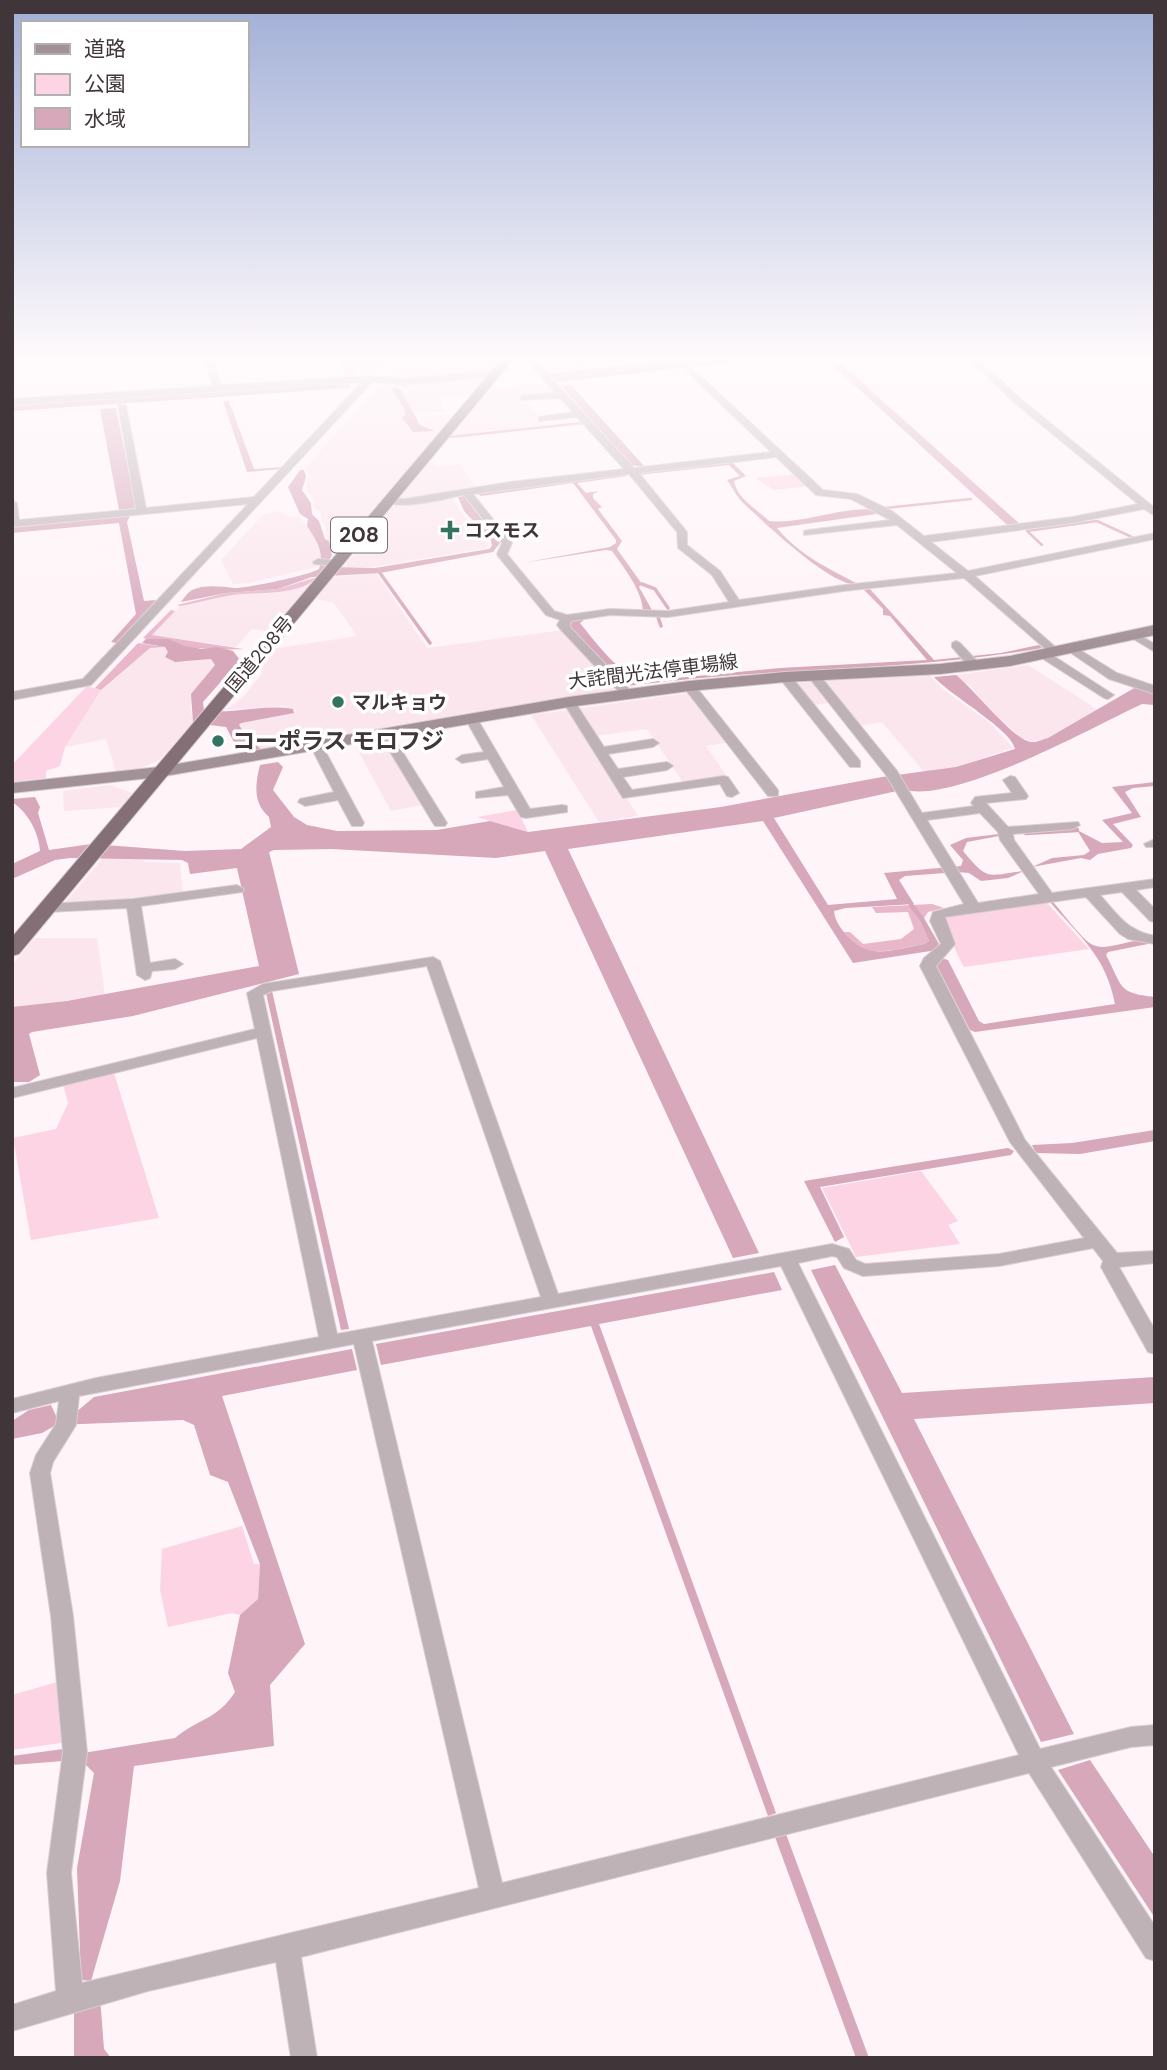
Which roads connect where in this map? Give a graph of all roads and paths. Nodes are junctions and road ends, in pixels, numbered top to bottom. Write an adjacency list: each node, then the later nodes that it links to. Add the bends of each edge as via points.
1 (131, 457): 14 (street)
2 (298, 457): 10 (street)
3 (425, 457): 11 (highway, 国道208号 / 208)
4 (617, 457): 8 (street)
5 (756, 457): 8 (street)
6 (782, 457): 15 (street, via 820,493 852,496)
7 (1087, 457): 13 (street)
8 (630, 471): 9 (street); 21 (street, via 682,532 682,546 716,573)
9 (467, 492): 11 (street); 22 (street, via 507,543 502,554 550,613)
10 (257, 500): 14 (street); 36 (street, via 86,682)
11 (387, 501): 47 (highway, 国道208号 / 208, via 327,563)
12 (12, 503): 16 (street)
13 (1152, 509): 19 (street)
14 (142, 511): 16 (street)
15 (900, 522): 17 (street); 19 (street)
16 (13, 524)
17 (807, 533)
18 (1155, 536): 20 (street)
19 (921, 540): 20 (street)
20 (965, 575): 21 (street); 28 (street)
21 (736, 604): 22 (street, via 668,614 610,612)
22 (566, 618): 34 (street, via 566,629)
23 (1155, 630): 24 (main road, 大詫間光法停車場線)
24 (1134, 635): 26 (main road, 大詫間光法停車場線); 27 (street)
25 (956, 645): 29 (street)
26 (1072, 649): 28 (main road, 大詫間光法停車場線); 33 (street, via 1113,676)
27 (1155, 649)
28 (1049, 654): 29 (main road, 大詫間光法停車場線); 35 (street)
29 (970, 661): 30 (main road, 大詫間光法停車場線)
30 (813, 675): 31 (main road, 大詫間光法停車場線); 59 (street, via 899,784)
31 (785, 677): 32 (main road, 大詫間光法停車場線); 45 (street)
32 (688, 686): 34 (main road, 大詫間光法停車場線); 53 (street)
33 (1153, 690)
34 (628, 694): 37 (main road, 大詫間光法停車場線)
35 (1108, 695)
36 (12, 696)
37 (569, 702): 38 (main road, 大詫間光法停車場線); 42 (street)
38 (472, 720): 39 (main road, 大詫間光法停車場線); 43 (street)
39 (386, 735): 41 (main road, 大詫間光法停車場線); 61 (street)
40 (653, 743): 42 (street)
41 (317, 747): 47 (main road, 大詫間光法停車場線); 54 (street)
42 (600, 751): 48 (street)
43 (492, 755): 44 (street); 51 (street)
44 (462, 759)
45 (855, 764)
46 (667, 766): 48 (street)
47 (159, 772): 50 (main road, 大詫間光法停車場線); 72 (highway, 国道208号 / 208)
48 (614, 774): 52 (street, via 628,795 723,780)
49 (1010, 780): 58 (street, via 1021,796 980,800)
50 (12, 788)
51 (513, 790): 55 (street); 57 (street, via 526,814)
52 (732, 793)
53 (773, 793)
54 (342, 795): 56 (street); 60 (street)
55 (481, 795)
56 (304, 802)
57 (562, 809)
58 (983, 809): 59 (street); 63 (street)
59 (919, 817): 64 (street)
60 (358, 823)
61 (440, 823)
62 (1073, 825): 63 (street)
63 (1005, 831): 69 (street)
64 (951, 871): 71 (street)
65 (1155, 884): 66 (street)
66 (1126, 888): 68 (street); 73 (street)
67 (237, 889): 70 (street)
68 (1090, 892): 69 (street); 74 (street, via 1133,936)
69 (1048, 897): 71 (street)
70 (134, 903): 72 (street); 77 (street)
71 (973, 907): 80 (street, via 938,915 948,944 928,966 1018,1142)
72 (47, 908): 75 (highway, 国道208号 / 208)
73 (1155, 918)
74 (1155, 940)
75 (12, 950)
76 (175, 964): 77 (street)
77 (145, 972)
78 (264, 1031): 79 (street); 84 (street, via 255,993 268,987 433,961); 86 (street)
79 (12, 1093)
80 (1099, 1241): 82 (street, via 999,1260 863,1270 850,1264 840,1251); 83 (street)
81 (1155, 1257): 83 (street)
82 (787, 1259): 84 (street); 91 (street)
83 (1112, 1260): 87 (street, via 1110,1267)
84 (552, 1302): 85 (street)
85 (362, 1337): 86 (street); 92 (street)
86 (330, 1343): 89 (street, via 96,1385)
87 (1155, 1348)
88 (12, 1406): 89 (street)
89 (68, 1410): 95 (street, via 40,1473 62,1616 76,1757 58,1873)
90 (1155, 1735): 91 (street)
91 (1034, 1761): 92 (street); 94 (street)
92 (493, 1896): 93 (street)
93 (287, 1948): 95 (street, via 185,1967); 97 (street)
94 (1155, 1949)
95 (80, 1995): 96 (street)
96 (12, 2018)
97 (304, 2058)

